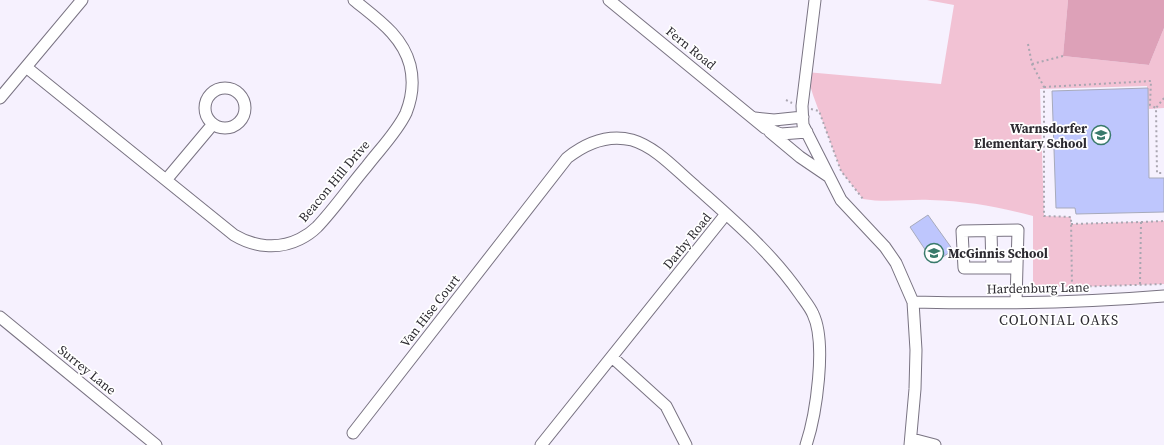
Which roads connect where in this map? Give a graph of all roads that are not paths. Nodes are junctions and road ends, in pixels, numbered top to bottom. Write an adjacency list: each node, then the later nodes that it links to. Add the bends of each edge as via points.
1 (82, 0): 5 (street)
2 (354, 0): 13 (street, Beacon Hill Drive, via 386,26 402,44 412,74 411,98 398,126 316,228 305,237 286,245 252,244 234,235)
3 (609, 0): 8 (street, Fern Road)
4 (815, 0): 7 (street)
5 (26, 67): 6 (street); 13 (street, Beacon Hill Drive)
6 (0, 98)
7 (802, 117): 8 (street, via 774,120); 11 (street)
8 (755, 118): 10 (street, Fern Road)
9 (214, 124): 13 (street)
10 (765, 128): 11 (street, Fern Road, via 781,134); 12 (street)
11 (807, 132): 12 (street)
12 (828, 176): 20 (street, via 842,200 896,262)
13 (166, 180)
14 (529, 206): 15 (street, Darby Road, via 576,150 596,140 611,139 630,140 644,145); 24 (street, Van Hise Court)
15 (726, 214): 23 (street, Darby Road); 29 (street, via 761,245 792,282 814,314 818,331 817,404)
16 (991, 231): 17 (street); 17 (street, via 962,231 964,268); 18 (street, via 1018,230)
17 (992, 268): 18 (street)
18 (1016, 268): 21 (street)
19 (1164, 296): 21 (street, Hardenburg Lane, via 1090,302)
20 (913, 302): 21 (street, Hardenburg Lane); 25 (street, via 916,350)
21 (1016, 302)
22 (0, 317): 26 (street, Surrey Lane)
23 (612, 357): 27 (street, Darby Road); 28 (street, via 666,406)
24 (353, 433)
25 (911, 442): 30 (street)
26 (156, 445)
27 (541, 445)
28 (686, 445)
29 (806, 445)
30 (935, 445)

